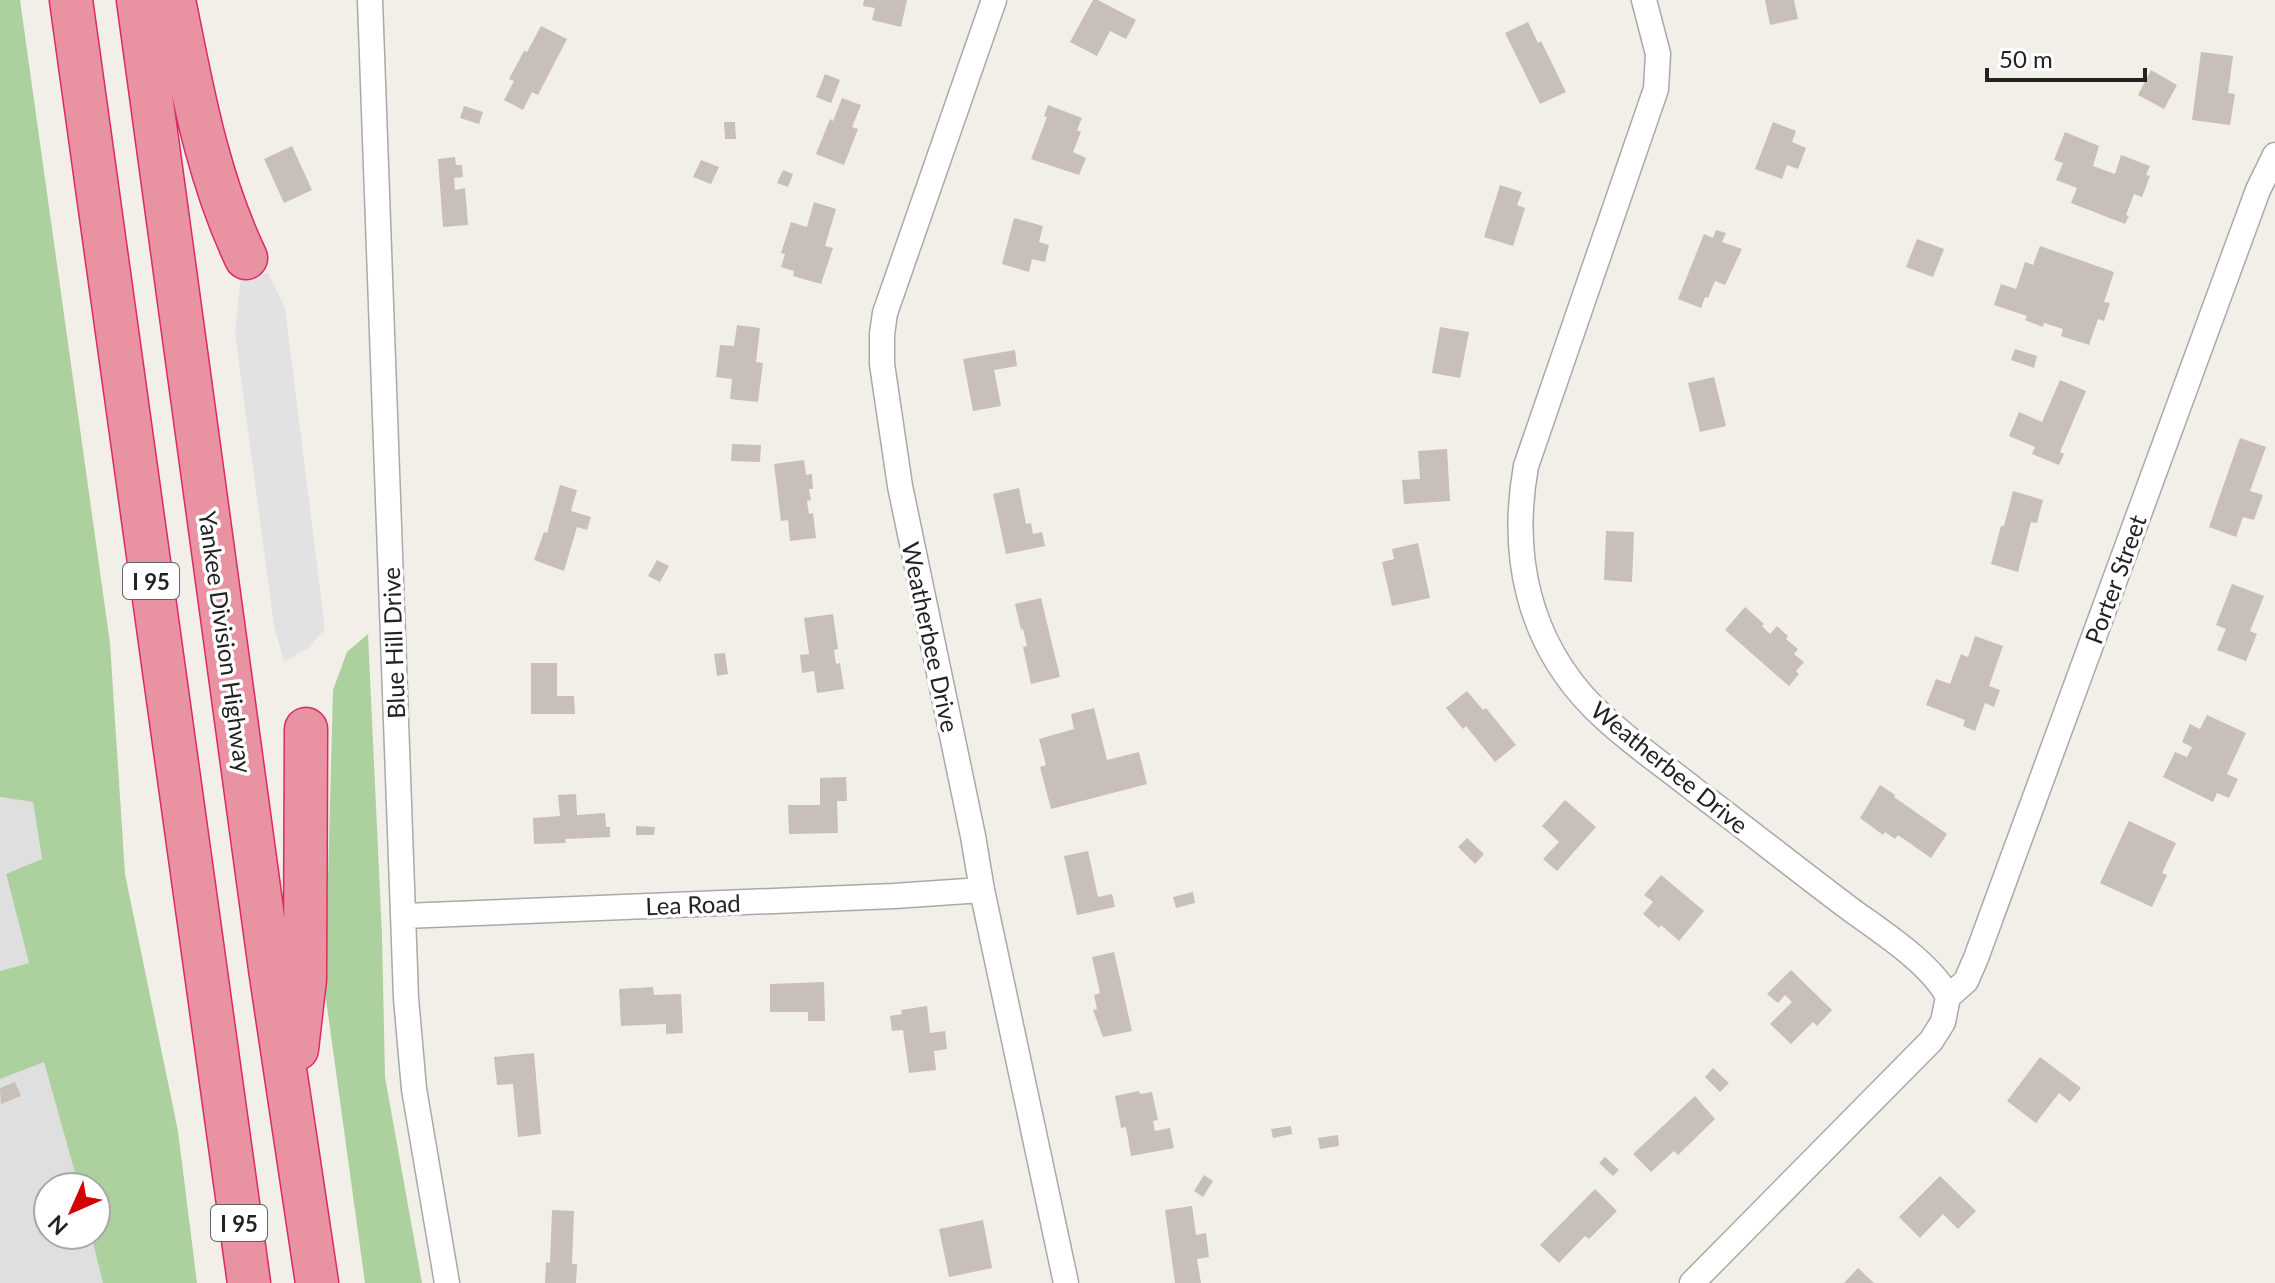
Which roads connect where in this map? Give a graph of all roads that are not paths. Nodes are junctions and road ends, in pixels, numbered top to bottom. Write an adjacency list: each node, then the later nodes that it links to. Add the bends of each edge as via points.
1 (71, 0): 14 (highway, I 95)
2 (138, 0): 13 (highway, Yankee Division Highway / I 95)
3 (174, 0): 8 (highway, via 205,148)
4 (370, 0): 11 (street, Blue Hill Drive)
5 (994, 0): 10 (street, Weatherbee Drive, via 882,334 900,486)
6 (1644, 0): 12 (street, Weatherbee Drive, via 1658,54 1656,89 1526,466 1519,541 1528,594 1545,639 1594,708 1895,943 1937,979)
7 (2275, 155): 12 (street, Porter Street, via 1976,958 1966,981)
8 (246, 258)
9 (306, 729): 13 (highway, via 305,979)
10 (982, 890): 11 (street, Lea Road); 17 (street, Weatherbee Drive)
11 (404, 916): 16 (street, Blue Hill Drive, via 414,1089)
12 (1948, 997): 18 (street, via 1943,1022 1931,1041)
13 (291, 1109): 15 (highway, Yankee Division Highway / I 95)
14 (249, 1283)
15 (317, 1283)
16 (447, 1283)
17 (1066, 1283)
18 (1692, 1283)

